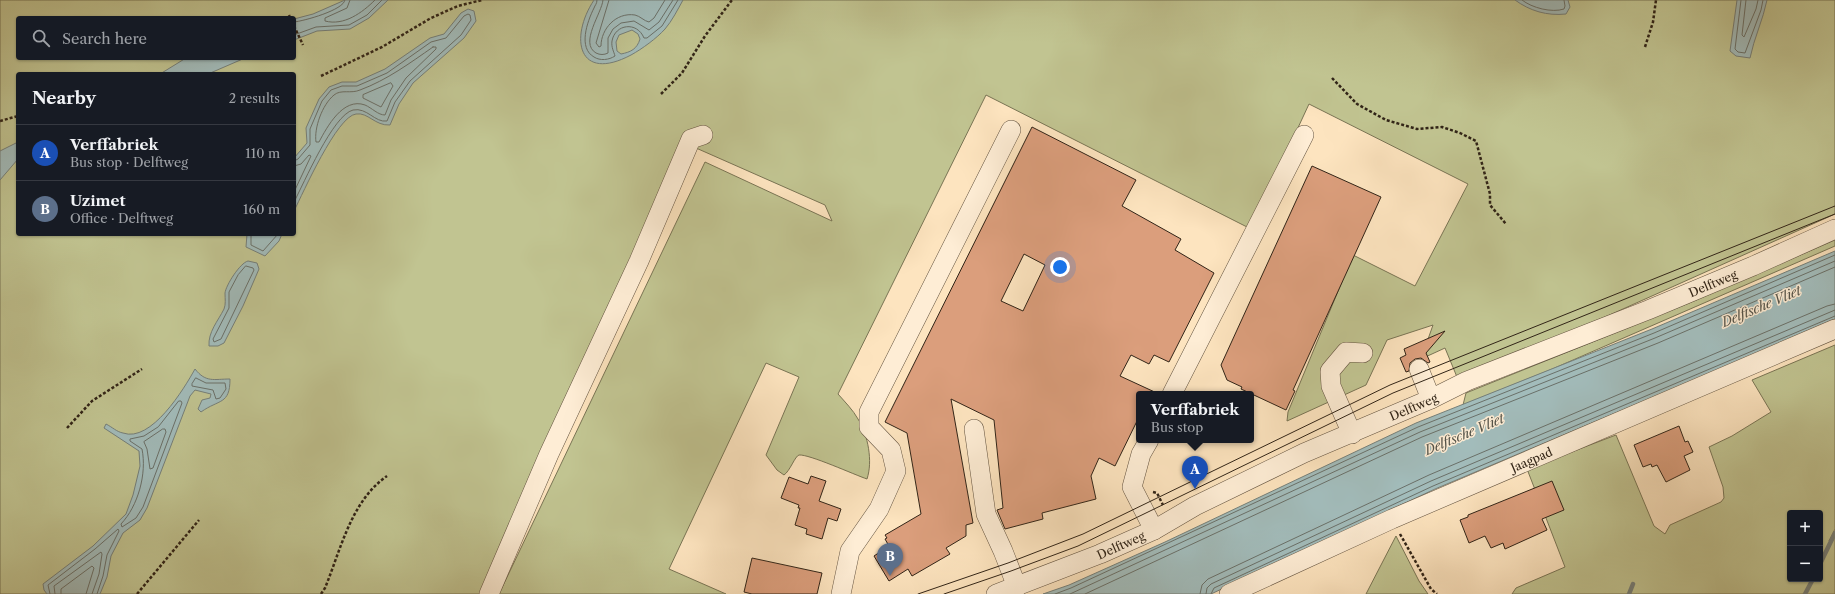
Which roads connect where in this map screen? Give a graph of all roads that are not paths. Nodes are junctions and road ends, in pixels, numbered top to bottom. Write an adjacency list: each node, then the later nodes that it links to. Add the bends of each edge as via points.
1 (1012, 130): 16 (street, via 869,412 869,427 891,450 896,471 879,509 850,551)
2 (703, 135): 15 (street, via 691,139 639,262 549,454)
3 (1304, 135): 8 (street)
4 (1835, 229): 9 (street, Delftweg, via 1648,310 1467,381)
5 (1835, 329): 18 (street, Jaagpad, via 1392,519)
6 (1363, 353): 11 (street, via 1346,352 1330,371 1330,386)
7 (1418, 369): 9 (street)
8 (1174, 391)
9 (1431, 399): 11 (street, Delftweg)
10 (974, 429): 14 (street, via 986,514)
11 (1352, 434): 13 (street, Delftweg, via 1304,453 1195,506)
12 (1148, 443): 13 (street, via 1132,486)
13 (1154, 530): 14 (street, Delftweg)
14 (1017, 587): 17 (street, Delftweg)
15 (489, 594)
16 (841, 594)
17 (996, 594)
18 (1228, 594)

